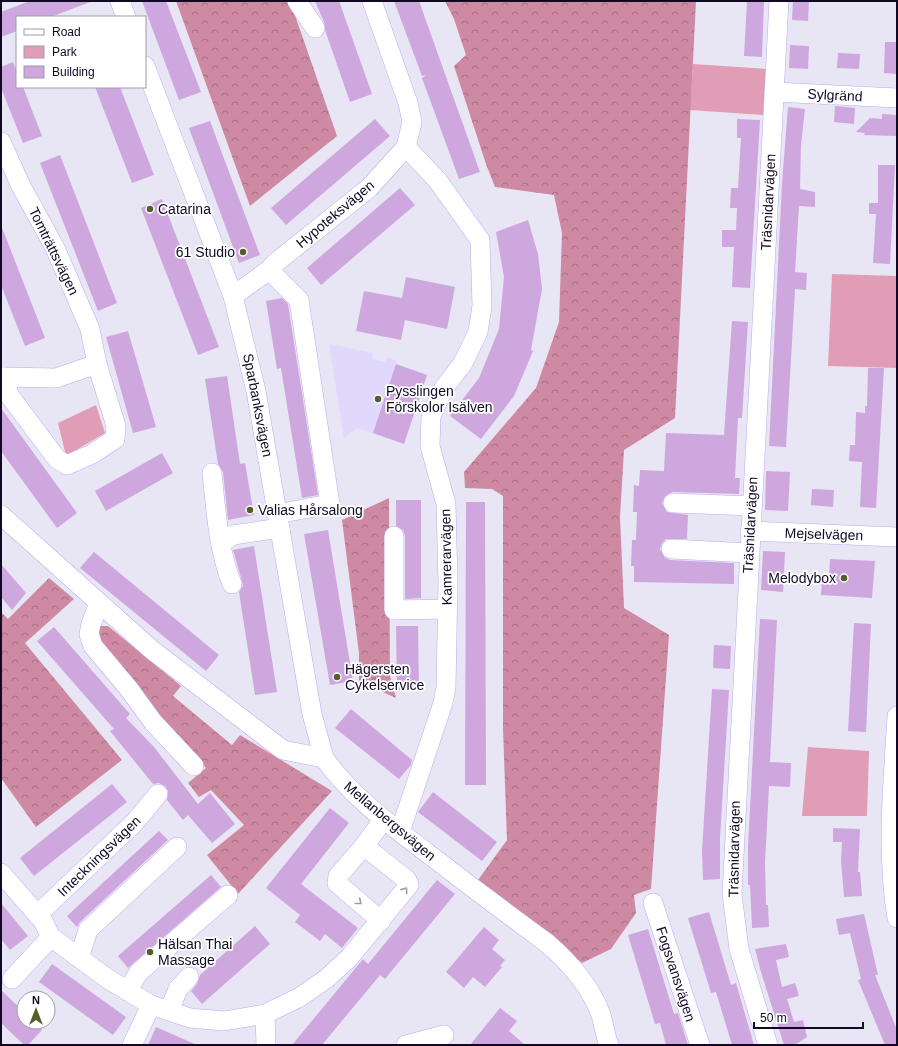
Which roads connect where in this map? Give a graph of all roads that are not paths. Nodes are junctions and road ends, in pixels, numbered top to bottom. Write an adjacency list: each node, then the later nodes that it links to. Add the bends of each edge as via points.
1 (120, 1): 5 (street)
2 (297, 1): 6 (street)
3 (372, 1): 11 (street, Hypoteksvägen, via 408,103 412,122)
4 (779, 1): 8 (street, Träsnidarvägen)
5 (126, 16)
6 (315, 28)
7 (146, 69): 13 (street, Sparbanksvägen)
8 (774, 92): 9 (street, Sylgränd); 18 (street, Träsnidarvägen)
9 (897, 98)
10 (1, 142): 14 (street, Tomträttsvägen, via 21,186 55,248 87,322)
11 (406, 147): 12 (street, Hypoteksvägen, via 369,188); 29 (street, Kamrerarvägen, via 438,181 480,240 482,306 478,332 463,362 444,388 431,416 430,446 446,504)
12 (269, 270): 13 (street, Hypoteksvägen); 20 (street, via 300,300 330,504)
13 (233, 296): 20 (street, Sparbanksvägen, via 250,363)
14 (97, 364): 15 (street, Tomträttsvägen, via 56,378); 15 (street, Tomträttsvägen, via 116,426 115,439 92,454 67,465 57,459 9,395)
15 (2, 377)
16 (212, 473): 24 (street)
17 (673, 503): 18 (street)
18 (752, 506): 21 (street, Träsnidarvägen)
19 (1, 515): 28 (street)
20 (278, 521): 24 (street, via 232,535); 31 (street, Sparbanksvägen, via 312,714)
21 (750, 531): 23 (street, Mejselvägen); 26 (street, Träsnidarvägen)
22 (394, 536): 29 (street, via 394,610)
23 (897, 538)
24 (221, 543): 27 (street)
25 (671, 549): 26 (street)
26 (749, 553): 57 (street, Träsnidarvägen, via 732,894 739,949)
27 (232, 584)
28 (99, 603): 31 (street, via 152,650 282,750); 32 (street, via 89,634 93,646 153,722)
29 (447, 609): 35 (street, Kamrerarvägen, via 446,687 443,703)
30 (897, 716): 42 (street, via 891,850)
31 (324, 758): 34 (street, Mellanbergsvägen, via 338,778)
32 (194, 766)
33 (158, 794): 41 (street, Inteckningsvägen, via 135,822)
34 (384, 819): 35 (street, Mellanbergsvägen); 36 (street)
35 (400, 832): 52 (street, Mellanbergsvägen, via 558,953 590,993 601,1014)
36 (364, 846): 43 (street, one-way to 43, via 338,876 337,883); 43 (street, one-way to 36, via 409,885 407,880)
37 (177, 847): 45 (street, via 88,930 82,949)
38 (1, 873): 41 (street)
39 (228, 895): 48 (street, via 138,972)
40 (653, 903): 56 (street, Fogsvansvägen)
41 (37, 915): 44 (street)
42 (897, 918)
43 (381, 921): 50 (street, via 349,958 326,979 300,997)
44 (52, 937): 45 (street); 47 (street)
45 (76, 956): 48 (street)
46 (188, 977): 49 (street)
47 (12, 979)
48 (127, 991): 49 (street)
49 (160, 1008): 50 (street, via 190,1018 224,1021); 53 (street)
50 (265, 1014): 54 (street)
51 (444, 1035): 55 (street)
52 (606, 1043)
53 (132, 1045)
54 (266, 1045)
55 (406, 1045)
56 (700, 1045)
57 (768, 1045)

